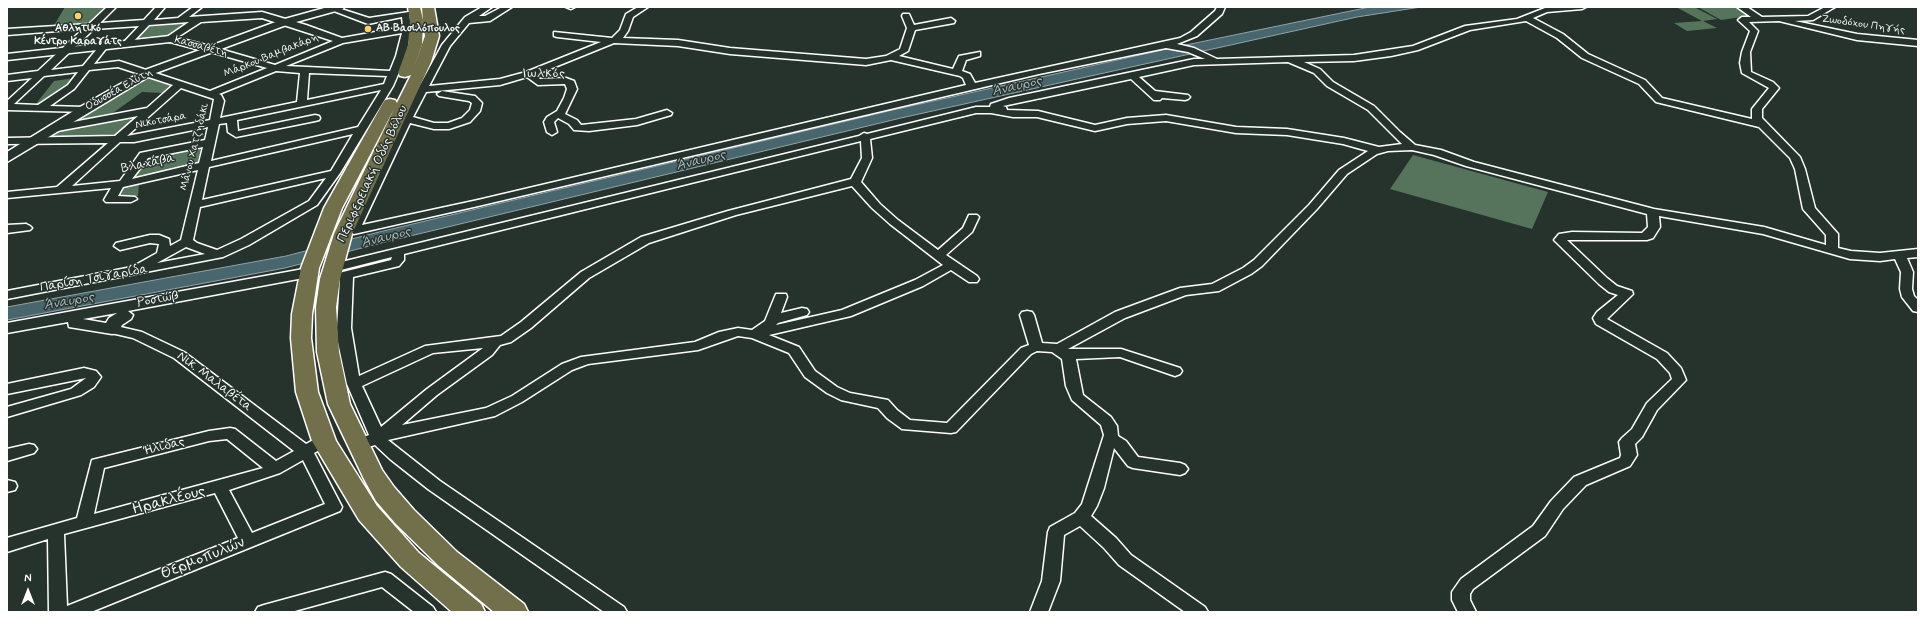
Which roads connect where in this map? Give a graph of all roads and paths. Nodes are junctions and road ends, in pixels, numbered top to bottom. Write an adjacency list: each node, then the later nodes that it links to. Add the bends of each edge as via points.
1 (112, 7): 26 (street)
2 (161, 7): 25 (street)
3 (198, 7): 22 (street)
4 (222, 7): 18 (street)
5 (331, 7): 24 (street, Οδυσσέα Ελύτη); 28 (street, via 368,21 406,14)
6 (414, 7): 108 (main road, Περιφερειακή Οδός Βόλου, via 416,37 412,58 333,208 319,241)
7 (428, 7): 108 (main road, Περιφερειακή Οδός Βόλου, via 432,36 424,62)
8 (488, 7): 20 (street)
9 (508, 7): 20 (street, via 487,20)
10 (644, 7): 33 (street, via 629,16 624,31)
11 (1221, 7): 37 (street, via 1219,12 1194,34)
12 (1582, 7): 17 (street, via 1545,10)
13 (1741, 7): 19 (street)
14 (1831, 7): 21 (street, via 1813,17)
15 (263, 11): 18 (street); 24 (street)
16 (906, 16): 27 (street)
17 (1527, 18): 43 (street, via 1504,24 1468,28 1415,48 1391,53 1354,58); 73 (street, via 1560,36 1585,56 1642,82 1659,100)
18 (201, 19): 22 (street); 31 (street)
19 (1759, 19): 21 (street); 73 (street, via 1742,20 1754,31 1746,52 1747,73 1774,86 1756,109 1757,119)
20 (468, 20): 58 (street, via 450,38)
21 (1782, 20): 35 (street, Ζωοδόχου Πηγής, via 1857,37)
22 (179, 21): 25 (street)
23 (950, 21): 27 (street)
24 (285, 22): 32 (street); 38 (street, Οδυσσέα Ελύτη)
25 (145, 23): 26 (street); 34 (street)
26 (91, 27): 29 (street); 39 (street)
27 (911, 28): 42 (street, via 905,50)
28 (407, 29): 32 (street, Μάρκου Βαμβακάρη); 51 (street, Παρίση Τσιγαρίδα)
29 (7, 32)
30 (557, 34): 33 (street)
31 (170, 39): 34 (street, Κασσαβέτη); 38 (street, Κασσαβέτη)
32 (341, 41): 46 (street, Μάρκου Βαμβακάρη)
33 (615, 41): 42 (street, via 678,43 730,52 851,62); 52 (street)
34 (127, 43): 36 (street, Κασσαβέτη)
35 (1918, 43)
36 (104, 46): 39 (street, Κασσαβέτη); 45 (street)
37 (1170, 46): 44 (street, via 1202,54); 57 (street)
38 (210, 49): 46 (street, Κασσαβέτη); 49 (street, Οδυσσέα Ελύτη)
39 (66, 50): 41 (street, Κασσαβέτη); 48 (street)
40 (977, 54): 50 (street, via 962,58)
41 (7, 57)
42 (891, 57): 50 (street)
43 (1293, 59): 44 (street); 83 (street, via 1293,62 1316,71 1330,84 1371,108)
44 (1217, 61): 53 (street, via 1189,63)
45 (87, 67): 48 (street, Μάνου Χατζηδάκι); 49 (street, Μάνου Χατζηδάκι, via 119,64); 64 (street, via 71,87)
46 (274, 68): 47 (street, Κασσαβέτη); 59 (street, Μάρκου Βαμβακάρη)
47 (305, 70): 51 (street, Κασσαβέτη); 62 (street)
48 (44, 72): 54 (street, Μάνου Χατζηδάκι); 63 (street)
49 (149, 72): 55 (street, Μάνου Χατζηδάκι); 65 (street, Οδυσσέα Ελύτη)
50 (958, 72): 57 (street, via 967,76)
51 (394, 74): 56 (street, Παρίση Τσιγαρίδα)
52 (529, 74): 58 (street, via 491,83); 67 (street, via 538,82 571,83 569,98)
53 (1133, 76): 60 (street, via 1154,96); 69 (street, via 994,106)
54 (7, 78)
55 (180, 84): 59 (street, Μάνου Χατζηδάκι); 66 (street)
56 (388, 86): 61 (street, Νικοτσάρα); 76 (street, Παρίση Τσιγαρίδα)
57 (972, 87): 71 (street, via 354,230)
58 (422, 91): 71 (street); 71 (street, via 472,98 477,105 469,118 454,125 434,126)
59 (211, 94): 72 (street, Μάνου Χατζηδάκι, via 219,100)
60 (1185, 97)
61 (314, 101): 62 (street, Νικοτσάρα); 75 (street)
62 (302, 104): 70 (street, Νικοτσάρα)
63 (7, 106): 64 (street)
64 (40, 108): 65 (street)
65 (84, 110): 74 (street, Οδυσσέα Ελύτη)
66 (148, 111): 74 (street); 80 (street)
67 (559, 113): 68 (street, via 560,117 570,120 576,127 584,128 641,121); 77 (street, via 549,122)
68 (667, 113)
69 (1024, 113): 78 (street, via 972,110); 84 (street, via 1094,128 1127,121 1170,118 1236,130 1287,132 1344,141)
70 (232, 118): 72 (street, Νικοτσάρα); 75 (street, via 233,132 236,134)
71 (408, 119)
72 (213, 122): 80 (street, Νικοτσάρα, via 140,138); 82 (street, Μάνου Χατζηδάκι)
73 (1763, 126): 100 (street, via 1795,157 1809,209 1832,234)
74 (52, 129): 79 (street, Οδυσσέα Ελύτη)
75 (315, 129): 76 (street, Βλαχάβα); 86 (street, Βλαχάβα)
76 (363, 129): 87 (street, Παρίση Τσιγαρίδα)
77 (552, 132)
78 (864, 136): 88 (street, via 867,158); 108 (street, via 398,252 398,260 395,263)
79 (35, 140): 80 (street, Νικοτσάρα); 81 (street, Νικοτσάρα); 85 (street, Οδυσσέα Ελύτη)
80 (118, 140): 90 (street)
81 (7, 141)
82 (208, 143): 86 (street, Μάνου Χατζηδάκι); 89 (street, via 144,155)
83 (1412, 147): 84 (street); 94 (street)
84 (1378, 150): 124 (street, via 1343,172 1313,208 1258,262 1241,275 1215,288 1184,292 1120,315)
85 (7, 158)
86 (204, 166): 89 (street, Βλαχάβα); 93 (street, Μάνου Χατζηδάκι)
87 (335, 173): 93 (street); 103 (street, Παρίση Τσιγαρίδα, via 319,196 306,208)
88 (855, 182): 105 (street, via 876,206); 122 (street, via 732,213 645,240 588,273 516,333)
89 (121, 184): 90 (street, Βλαχάβα); 92 (street, via 110,200)
90 (60, 190): 91 (street, Βλαχάβα)
91 (7, 195)
92 (131, 199)
93 (194, 205): 98 (street, Μάνου Χατζηδάκι)
94 (1653, 212): 100 (street, via 1764,231); 151 (street, via 1654,227 1649,235 1643,237 1572,236 1560,240 1603,281 1613,289 1627,294 1604,313 1600,318 1601,322 1662,356 1676,371 1679,380 1652,407 1637,433 1627,442 1629,455 1625,462 1580,481 1557,505 1539,531 1467,584 1461,592 1461,600)
95 (973, 217): 105 (street, via 968,230)
96 (26, 228): 97 (street)
97 (7, 230)
98 (187, 242): 102 (street); 103 (street)
99 (120, 246): 102 (street, via 159,239 165,242)
100 (1832, 250): 104 (street, via 1860,257)
101 (1918, 252): 104 (street)
102 (163, 253): 107 (street, via 142,265)
103 (219, 254): 107 (street, Παρίση Τσιγαρίδα)
104 (1900, 255): 112 (street, via 1907,272 1908,297)
105 (938, 256): 106 (street)
106 (951, 266): 109 (street); 120 (street, via 920,283 846,313)
107 (137, 271): 110 (street, Παρίση Τσιγαρίδα)
108 (324, 272): 114 (street); 118 (street, Ροστώβ); 126 (street, via 344,328); 130 (main road, Περιφερειακή Οδός Βόλου, via 330,364 339,404); 131 (main road, Περιφερειακή Οδός Βόλου, via 302,314 303,361)
109 (973, 278)
110 (7, 294)
111 (781, 297): 116 (street)
112 (1918, 308)
113 (802, 312): 116 (street)
114 (125, 315): 117 (street); 119 (street, via 115,322)
115 (1027, 315): 123 (street)
116 (772, 320): 120 (street)
117 (75, 323): 119 (street); 121 (street)
118 (7, 328)
119 (112, 329): 131 (street, Νικ. Μαλαβέτα, via 137,335 179,355)
120 (754, 334): 123 (street, via 794,350 813,377 836,393 883,404 907,425 944,428 951,428 1026,351); 130 (street, via 731,333 704,344 658,353 586,360 567,367 490,412 390,433)
121 (7, 335)
122 (495, 342): 126 (street, via 430,349); 130 (street, via 487,352)
123 (1036, 347): 124 (street)
124 (1063, 352): 125 (street, via 1121,353); 129 (street, via 1078,397 1108,424 1111,430)
125 (1175, 371)
126 (354, 384): 130 (street)
127 (7, 389): 128 (street, via 81,374 92,374 94,379 76,392)
128 (7, 412)
129 (1110, 438): 135 (street, via 1121,445 1130,459 1136,463); 137 (street, via 1094,495)
130 (368, 441): 147 (main road, Περιφερειακή Οδός Βόλου, via 378,484 404,517 448,559); 148 (street, via 389,450 434,485)
131 (315, 446): 134 (street, Ηρακλέους); 140 (street, Θερμοπυλών, via 334,507); 146 (main road, Περιφερειακή Οδός Βόλου, via 344,478 376,524 410,560)
132 (29, 449): 133 (street)
133 (7, 455)
134 (275, 469): 136 (street, Ηρακλέους); 138 (street, Ήλιδας, via 230,433 97,464)
135 (1180, 469)
136 (220, 487): 138 (street, Ηρακλέους); 140 (street)
137 (1081, 517): 149 (street, via 1056,532 1051,581); 150 (street, via 1125,560)
138 (84, 522): 139 (street, Ηρακλέους)
139 (56, 530): 141 (street, Ηρακλέους); 143 (street)
140 (248, 541): 144 (street, Θερμοπυλών)
141 (7, 545)
142 (270, 611): 145 (street, via 385,579)
143 (58, 612)
144 (72, 612)
145 (427, 612)
146 (471, 612)
147 (514, 612)
148 (618, 612)
149 (1038, 612)
150 (1199, 612)
151 (1467, 612)

